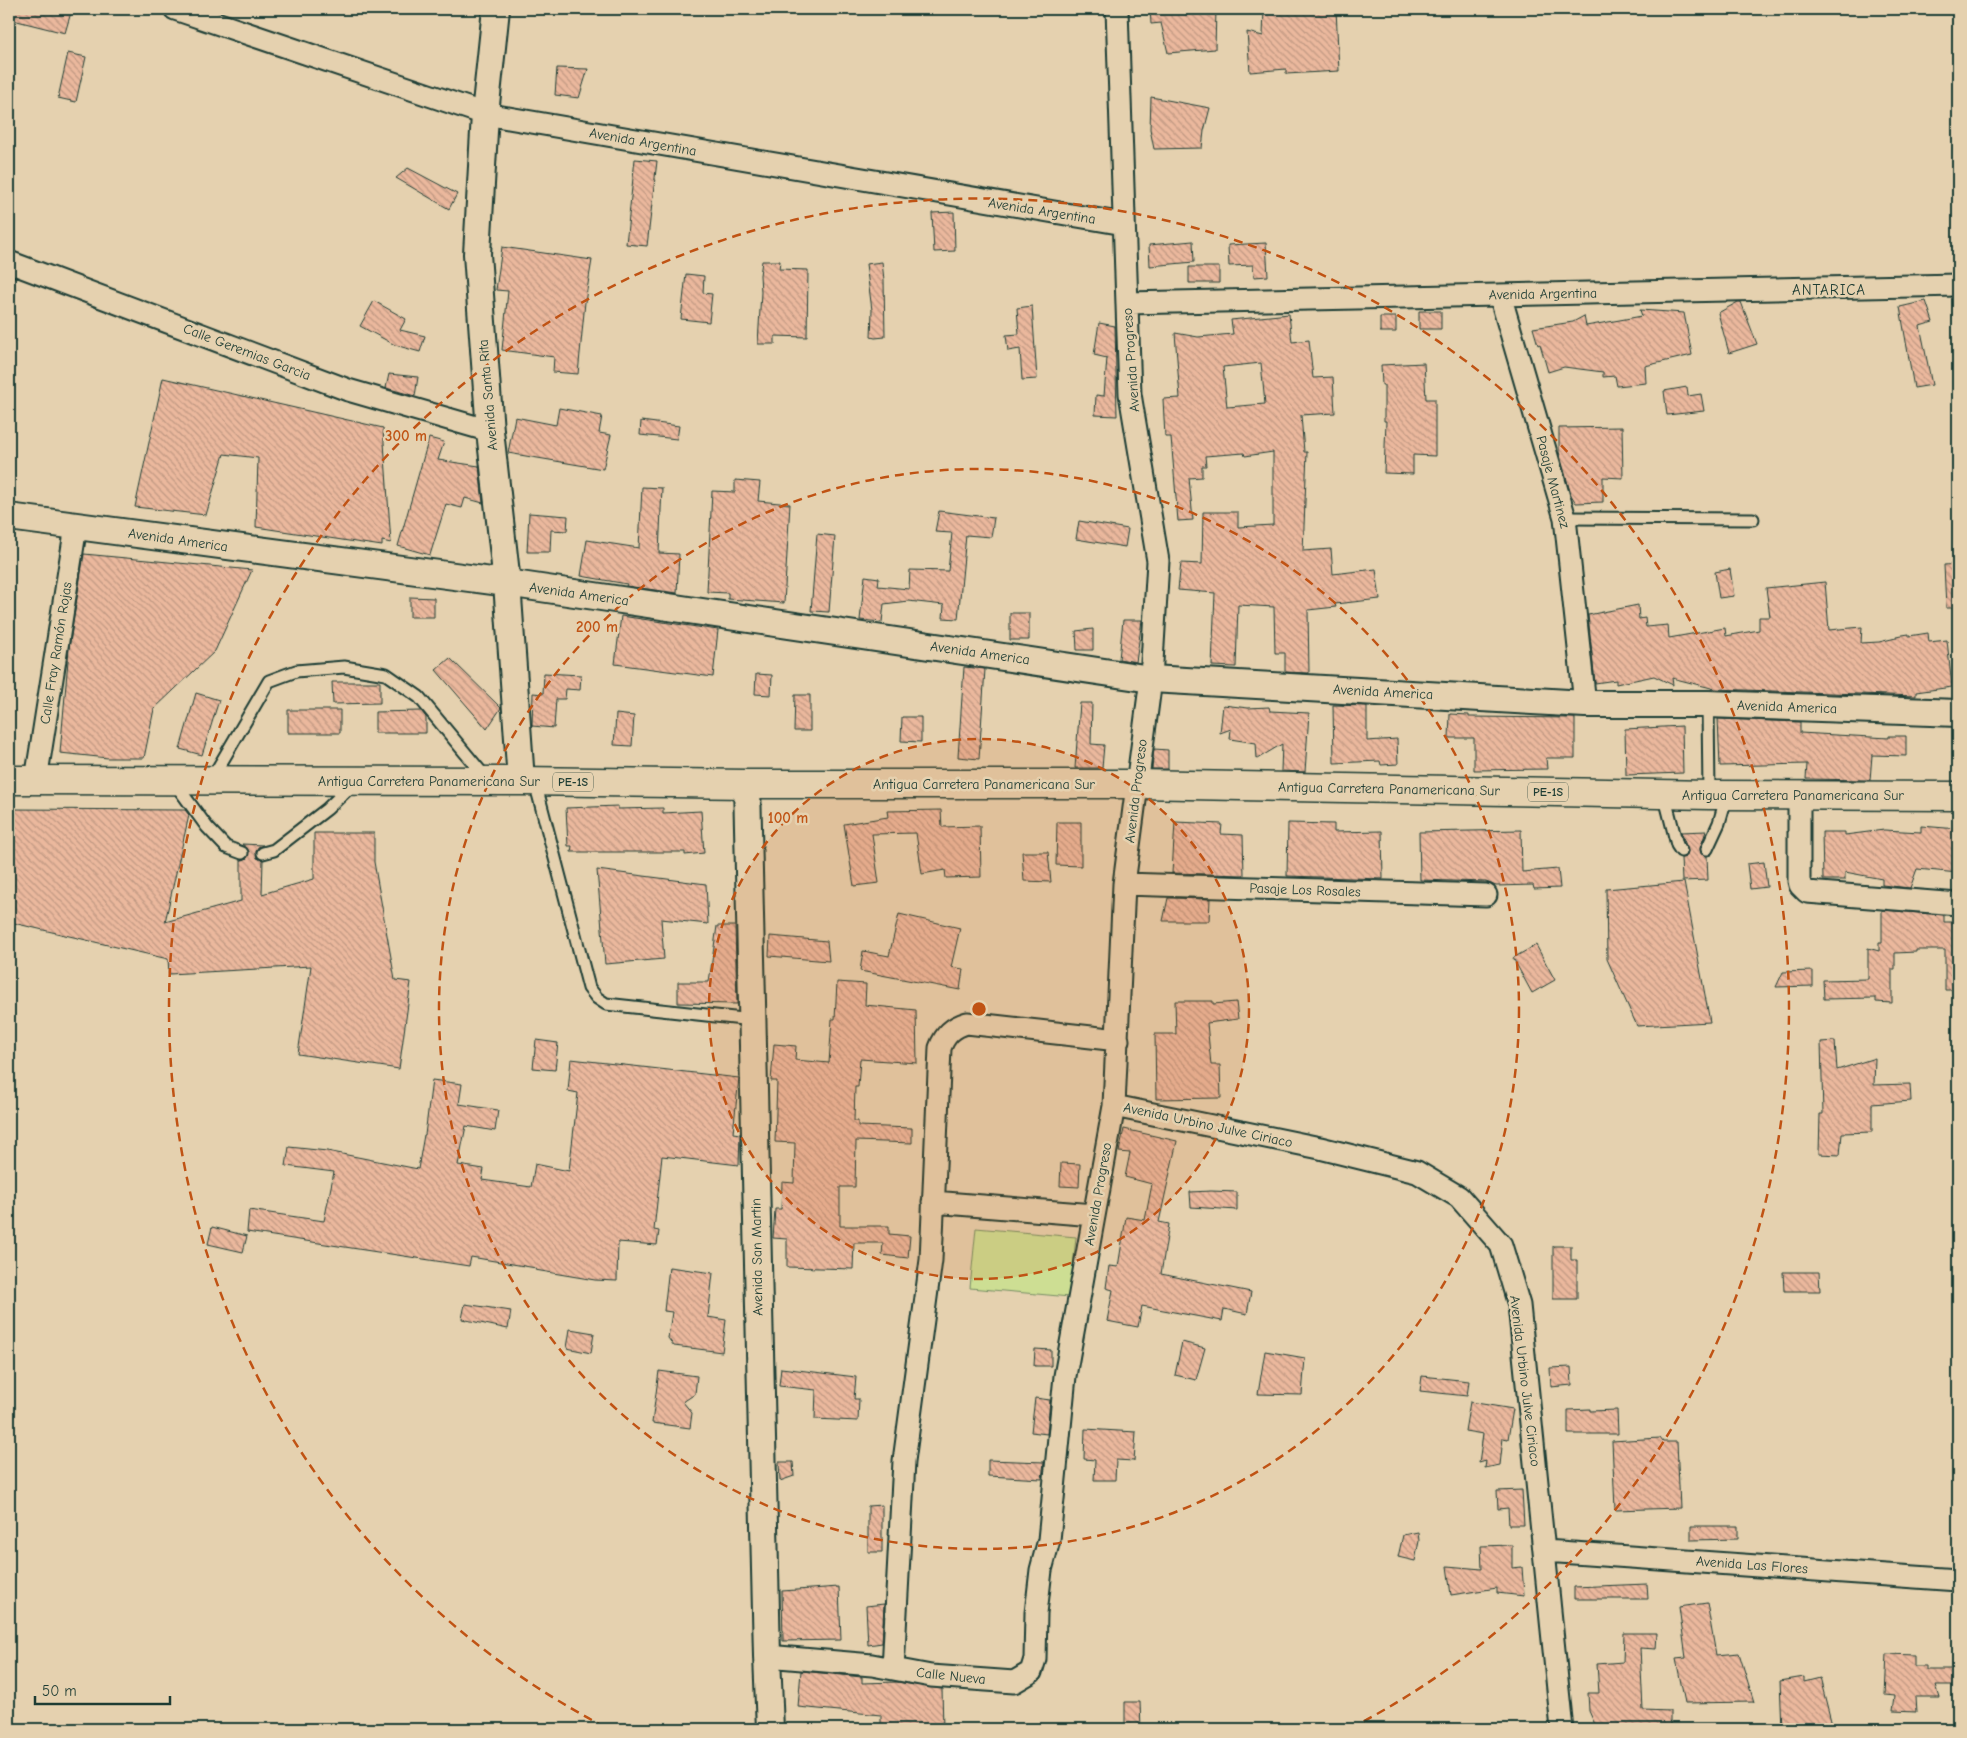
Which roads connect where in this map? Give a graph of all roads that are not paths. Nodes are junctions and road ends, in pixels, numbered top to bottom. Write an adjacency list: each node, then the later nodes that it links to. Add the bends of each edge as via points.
1 (175, 9): 4 (street, Avenida Argentina)
2 (496, 9): 4 (street, Avenida Santa Rita)
3 (1117, 9): 5 (street, Avenida Progreso)
4 (485, 114): 5 (street, Avenida Argentina); 10 (street, Avenida Santa Rita, via 477,254)
5 (1124, 224): 9 (street, Avenida Progreso)
6 (9, 262): 10 (street, Calle Geremias Garcia, via 348,390)
7 (1958, 285): 8 (street, Avenida Argentina)
8 (1500, 295): 9 (street, Avenida Argentina); 12 (street, Pasaje Martinez)
9 (1127, 303): 16 (street, Avenida Progreso, via 1130,394 1158,561)
10 (490, 431): 15 (street, Avenida Santa Rita)
11 (9, 517): 14 (street, Avenida America)
12 (1565, 518): 13 (lane); 17 (street, Pasaje Martinez)
13 (1753, 519)
14 (76, 526): 15 (street, Avenida America); 21 (street, Calle Fray Ramón Rojas)
15 (507, 583): 16 (street, Avenida America); 26 (street, Avenida Santa Rita)
16 (1151, 678): 17 (street, Avenida America); 28 (street, Avenida Progreso)
17 (1585, 704): 18 (street, Avenida America)
18 (1708, 704): 19 (street, Avenida America); 30 (lane)
19 (1958, 713)
20 (9, 780): 21 (highway, Antigua Carretera Panamericana Sur / PE-1S)
21 (36, 780): 22 (highway, Antigua Carretera Panamericana Sur / PE-1S)
22 (173, 780): 23 (highway, Antigua Carretera Panamericana Sur / PE-1S); 36 (lane, via 207,828 226,847)
23 (211, 781): 24 (highway, Antigua Carretera Panamericana Sur / PE-1S); 25 (lane, via 270,681 296,671 344,667 386,674 419,696)
24 (356, 781): 25 (highway, Antigua Carretera Panamericana Sur / PE-1S); 35 (lane, via 327,809 274,850)
25 (489, 781): 26 (highway, Antigua Carretera Panamericana Sur / PE-1S)
26 (528, 782): 27 (highway, Antigua Carretera Panamericana Sur / PE-1S); 40 (lane, via 589,988 597,998 606,1004)
27 (747, 784): 28 (highway, Antigua Carretera Panamericana Sur / PE-1S); 40 (street, Avenida San Martin)
28 (1137, 784): 29 (highway, Antigua Carretera Panamericana Sur / PE-1S); 37 (street, Avenida Progreso)
29 (1664, 794): 30 (highway, Antigua Carretera Panamericana Sur / PE-1S); 34 (lane)
30 (1718, 795): 31 (highway, Antigua Carretera Panamericana Sur / PE-1S); 33 (lane, via 1720,823)
31 (1800, 795): 32 (highway, Antigua Carretera Panamericana Sur / PE-1S); 39 (street, via 1799,881 1807,892)
32 (1958, 796)
33 (1707, 850)
34 (1681, 851)
35 (263, 853)
36 (242, 854)
37 (1124, 884): 38 (street, Pasaje Los Rosales); 41 (street, Avenida Progreso)
38 (1486, 896)
39 (1958, 904)
40 (752, 1020): 48 (street, Avenida San Martin)
41 (1118, 1040): 42 (street, Avenida Progreso); 43 (street, via 967,1023 950,1031 940,1048)
42 (1114, 1106): 44 (street, Avenida Progreso); 45 (street, Avenida Urbino Julve Ciriaco, via 1320,1148 1417,1172 1459,1197 1501,1245 1519,1305)
43 (933, 1202): 44 (street); 49 (street, via 931,1260 904,1461)
44 (1094, 1215): 46 (street, Avenida Progreso, via 1065,1376 1049,1540)
45 (1545, 1551): 47 (street, Avenida Las Flores); 51 (street, Avenida Urbino Julve Ciriaco)
46 (1040, 1570): 49 (street, Calle Nueva, via 1036,1659 1031,1672 1014,1682 931,1676)
47 (1958, 1580)
48 (767, 1656): 49 (street, Calle Nueva); 50 (street, Avenida San Martin)
49 (894, 1668)
50 (770, 1729)
51 (1562, 1729)

